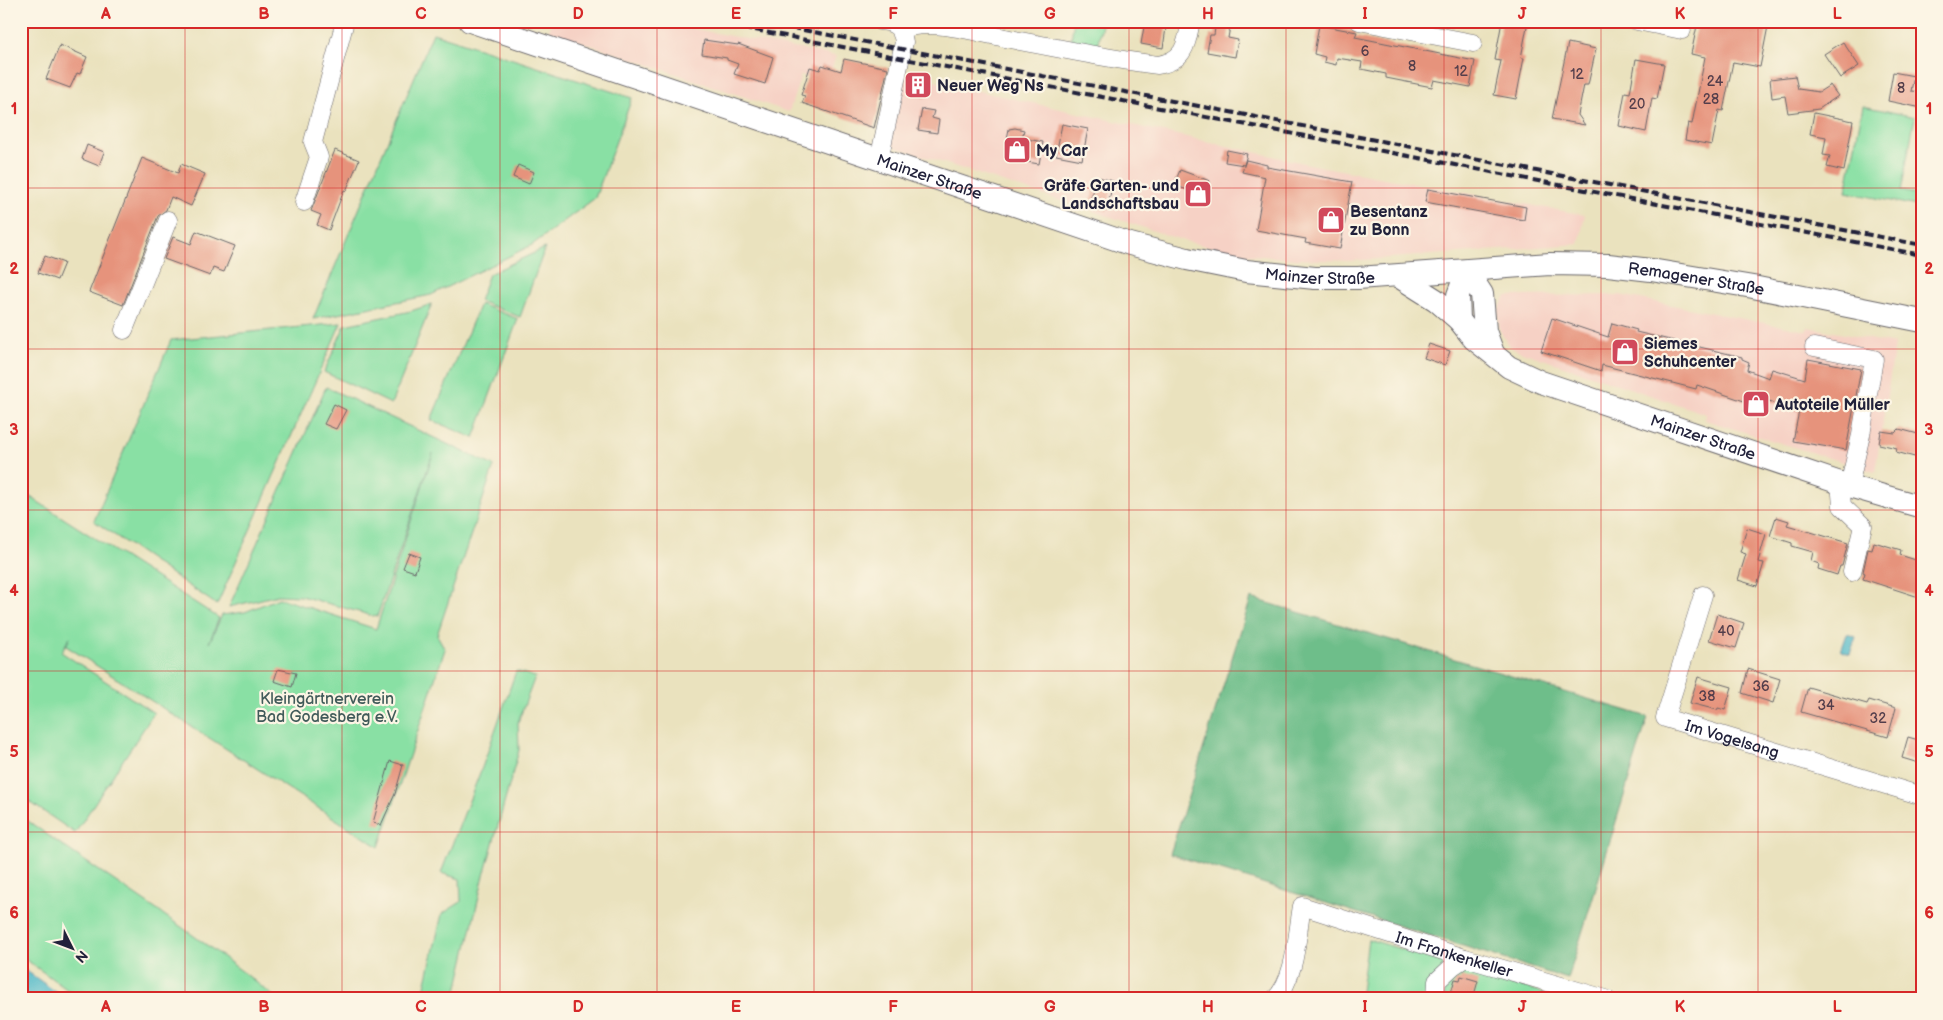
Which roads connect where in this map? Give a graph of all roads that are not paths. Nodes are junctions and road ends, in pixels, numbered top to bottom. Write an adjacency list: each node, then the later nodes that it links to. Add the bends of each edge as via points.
1 (345, 21): 10 (street, via 313,142 319,156)
2 (470, 21): 9 (main road, Mainzer Straße)
3 (1191, 21): 6 (street, via 1186,44 1175,59 1158,65 974,31)
4 (1637, 21): 7 (street)
5 (1370, 22): 8 (street)
6 (891, 24): 9 (street, via 904,42)
7 (1682, 30)
8 (1473, 43)
9 (879, 160): 13 (main road, Mainzer Straße, via 1130,244 1246,272 1316,278)
10 (304, 202)
11 (168, 220): 16 (street)
12 (1467, 271): 13 (main road, Mainzer Straße); 14 (main road, via 1458,295); 15 (main road, Remagener Straße, via 1550,264 1608,265 1753,287); 18 (main road, via 1482,294 1485,330)
13 (1398, 276): 14 (main road, Mainzer Straße, via 1436,300)
14 (1459, 320): 18 (main road, Mainzer Straße)
15 (1922, 320)
16 (124, 330)
17 (1814, 347): 19 (street, via 1874,359 1861,435)
18 (1493, 353): 19 (main road, Mainzer Straße, via 1513,370 1541,382)
19 (1844, 484): 20 (main road, Mainzer Straße); 21 (street, via 1842,506 1863,526)
20 (1922, 507)
21 (1852, 572)
22 (1703, 595): 23 (street, Im Vogelsang, via 1665,718)
23 (1922, 796)
24 (1465, 958): 25 (street, Im Frankenkeller, via 1302,906 1293,962 1282,992); 26 (street, via 1437,981); 27 (street, Im Frankenkeller)
25 (1275, 999)
26 (1436, 999)
27 (1606, 999)

